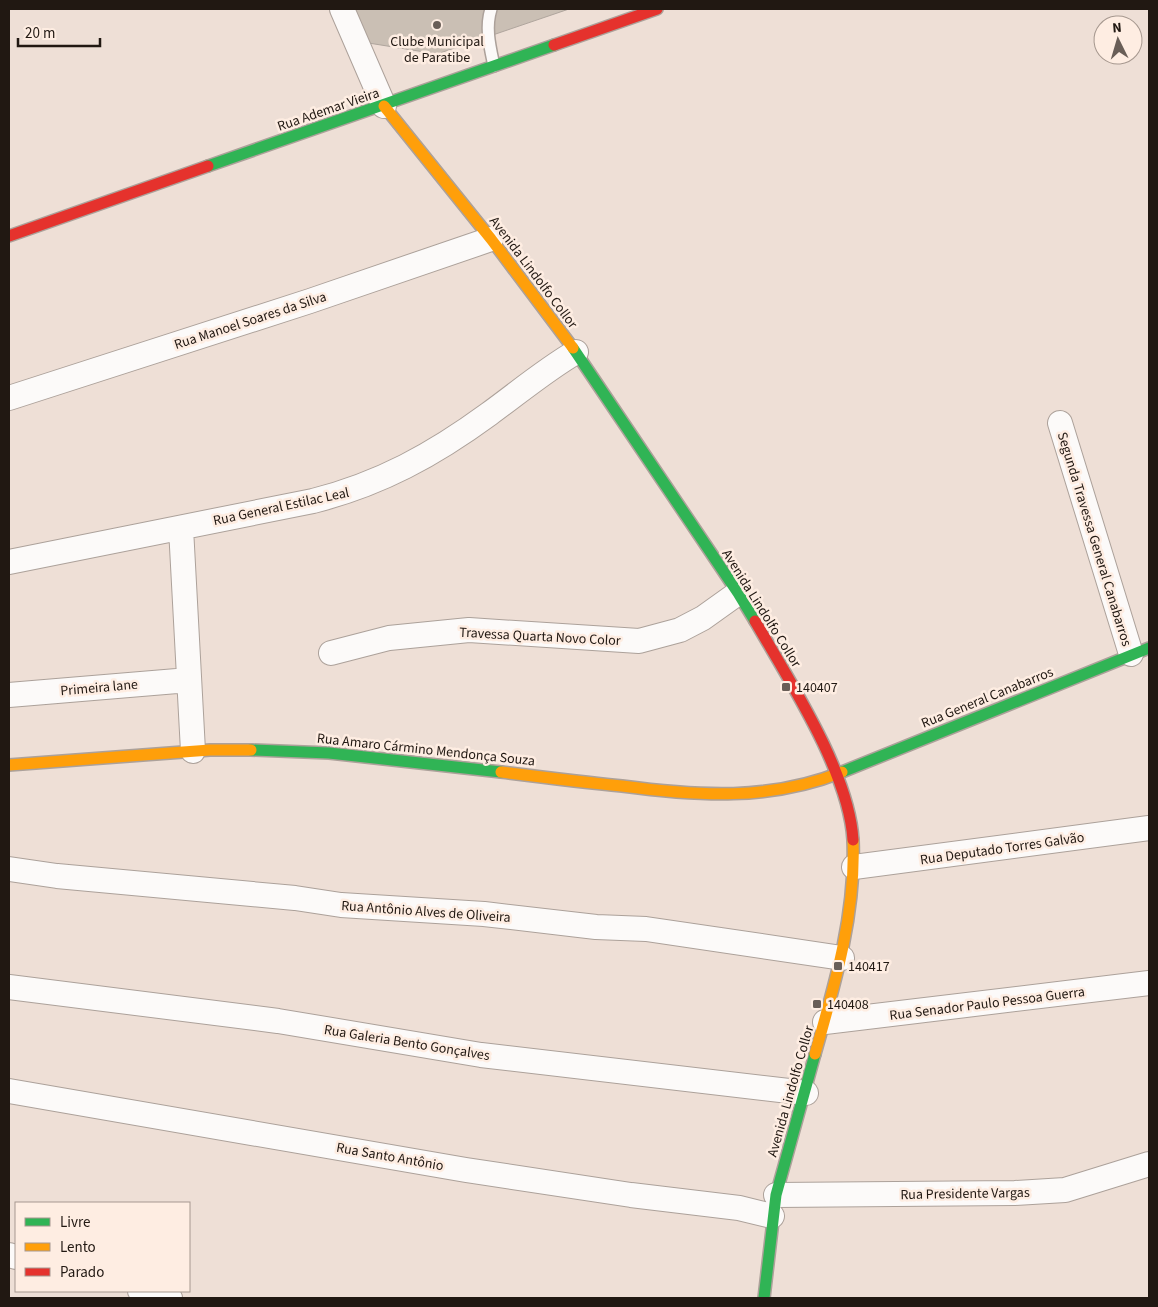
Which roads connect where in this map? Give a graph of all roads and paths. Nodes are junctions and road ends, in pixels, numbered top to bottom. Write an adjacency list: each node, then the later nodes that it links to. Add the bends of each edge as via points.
1 (342, 9): 5 (street)
2 (491, 9): 4 (lane, via 488,40)
3 (657, 9): 4 (main road, Rua Ademar Vieira)
4 (494, 66): 5 (main road, Rua Ademar Vieira)
5 (384, 106): 6 (main road, Rua Ademar Vieira); 7 (main road, Avenida Lindolfo Collor)
6 (9, 236)
7 (491, 239): 8 (main road, Avenida Lindolfo Collor); 9 (street, Rua Manoel Soares da Silva)
8 (576, 352): 11 (street, Rua General Estilac Leal, via 552,366 488,415 387,478 313,501); 13 (main road, Avenida Lindolfo Collor)
9 (9, 398)
10 (1060, 423): 14 (street, Segunda Travessa General Canabarros)
11 (181, 528): 12 (street, Rua General Estilac Leal); 16 (street)
12 (9, 562)
13 (738, 593): 15 (street, Travessa Quarta Novo Color, via 680,630 639,641 469,630 389,638); 20 (main road, Avenida Lindolfo Collor, via 797,693)
14 (1140, 651): 20 (main road, Rua General Canabarros)
15 (331, 654)
16 (189, 680): 17 (street, Primeira lane); 18 (street)
17 (9, 695)
18 (193, 751): 19 (main road, Rua Amaro Cármino Mendonça Souza); 20 (main road, Rua Amaro Cármino Mendonça Souza, via 329,753 713,796 792,788)
19 (9, 765)
20 (837, 774): 22 (main road, Avenida Lindolfo Collor, via 852,827)
21 (1149, 828): 22 (street, Rua Deputado Torres Galvão)
22 (854, 867): 24 (main road, Avenida Lindolfo Collor)
23 (9, 869): 24 (street, Rua Antônio Alves de Oliveira, via 341,905 646,929)
24 (842, 958): 27 (main road, Avenida Lindolfo Collor)
25 (1149, 983): 27 (street, Rua Senador Paulo Pessoa Guerra)
26 (9, 987): 29 (street, Rua Galeria Bento Gonçalves, via 278,1021 481,1055)
27 (825, 1022): 29 (main road, Avenida Lindolfo Collor)
28 (9, 1091): 31 (street, Rua Santo Antônio, via 466,1170 632,1195 739,1208)
29 (806, 1093): 31 (main road, Avenida Lindolfo Collor)
30 (1149, 1164): 31 (street, Rua Presidente Vargas, via 1065,1190)
31 (774, 1206): 34 (main road, Avenida Lindolfo Collor)
32 (144, 1292): 33 (street)
33 (170, 1298)
34 (764, 1298)

